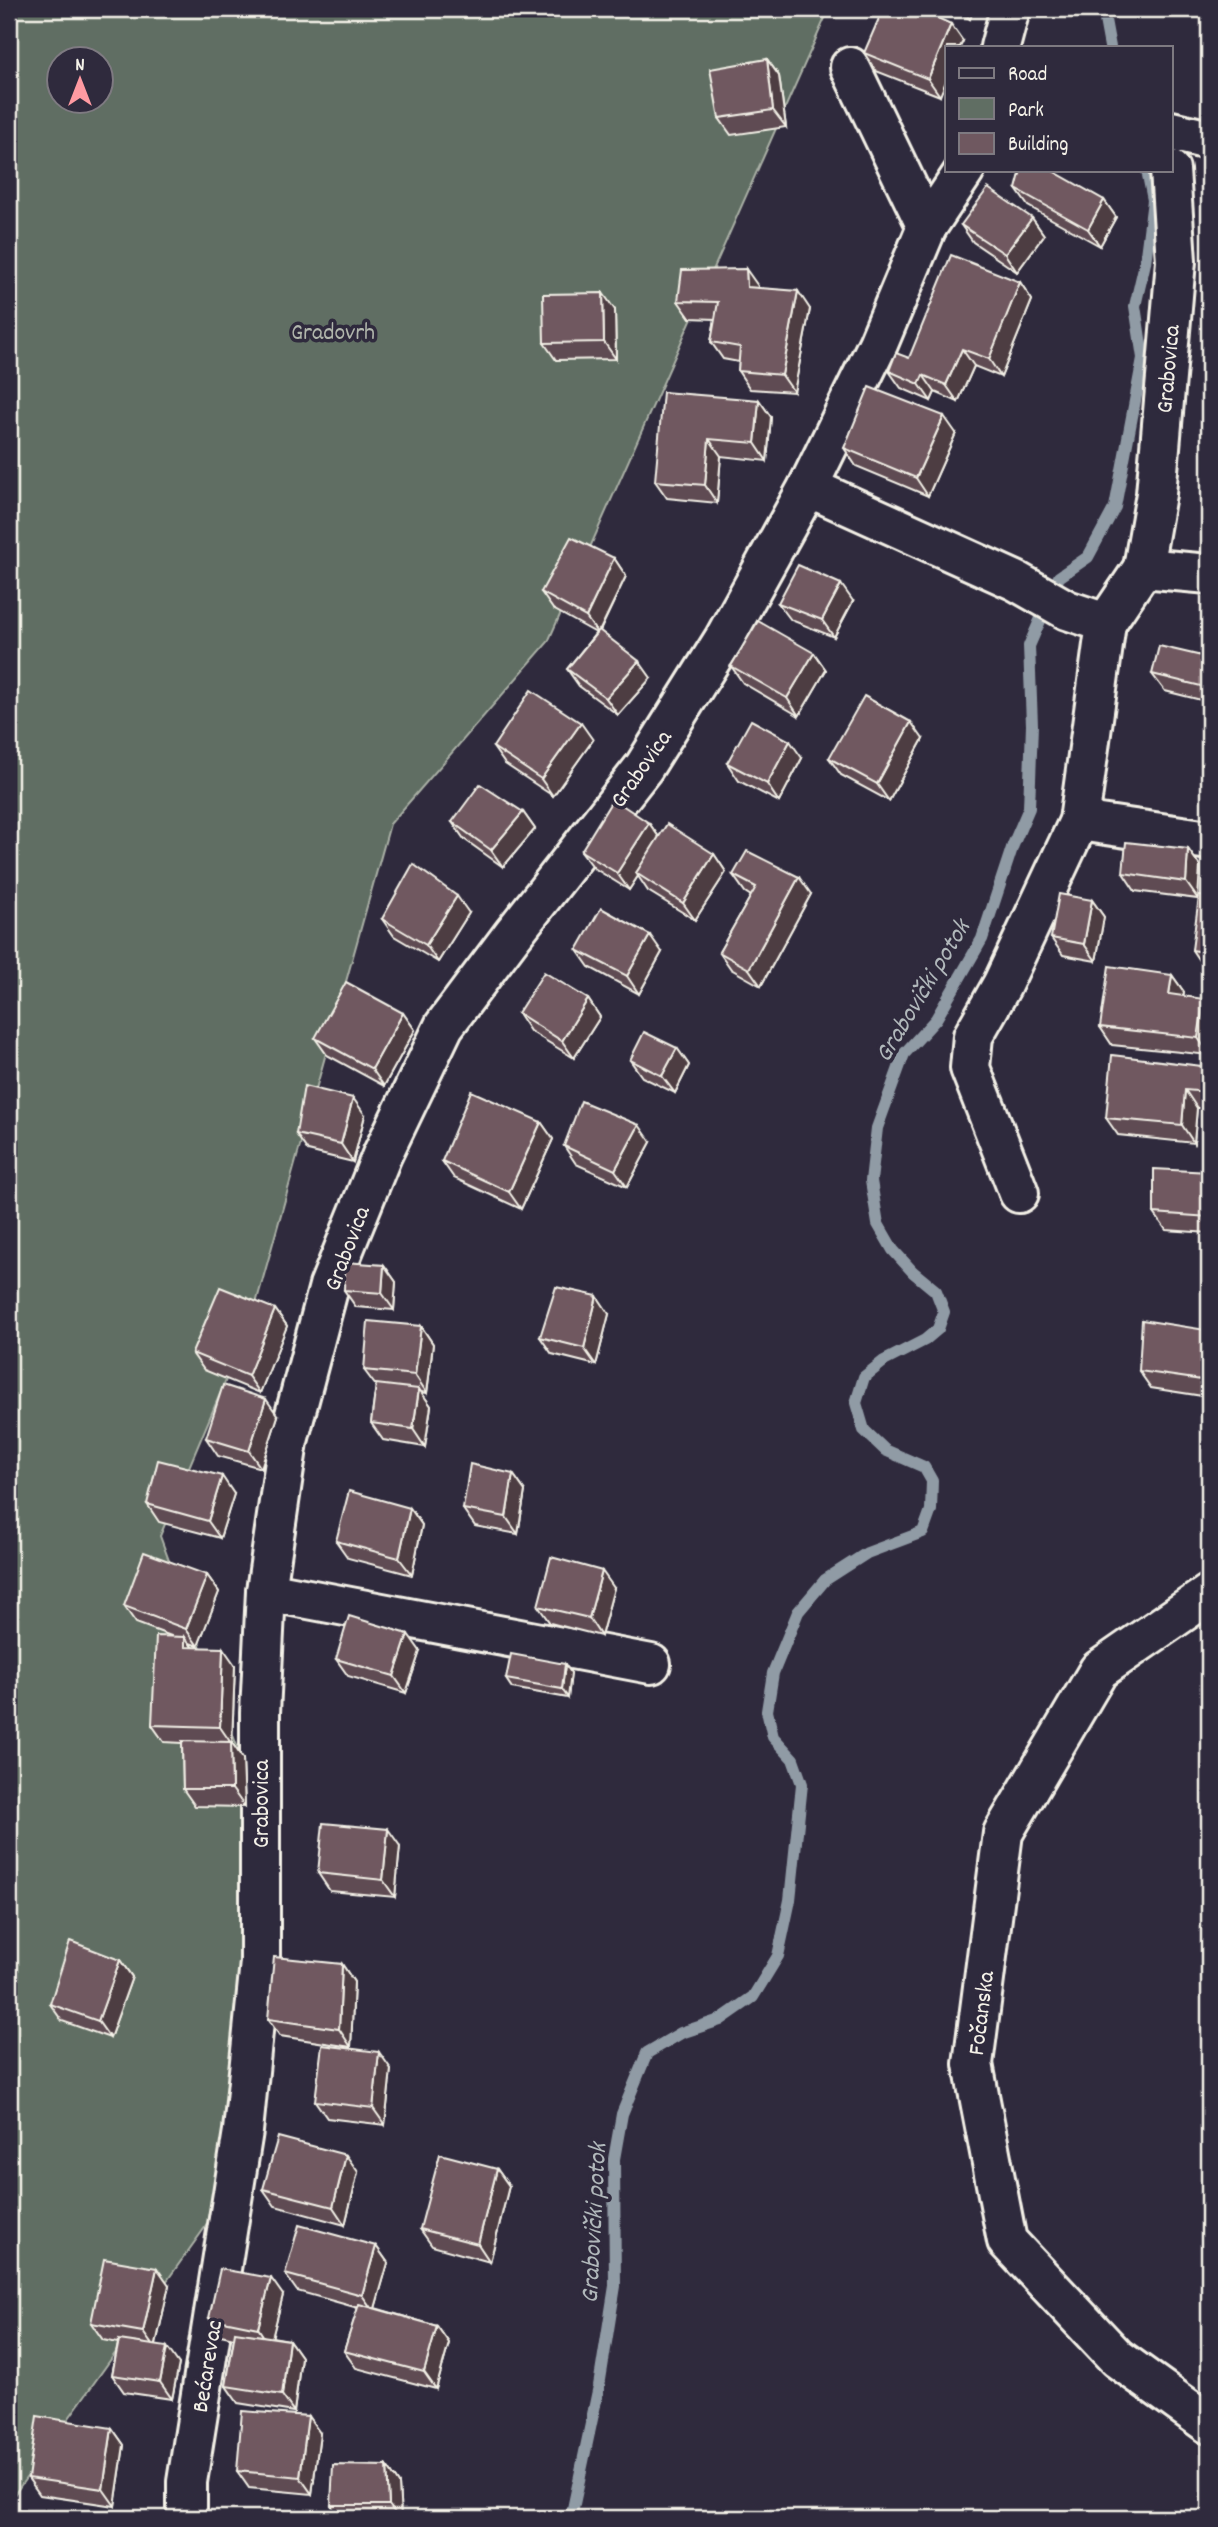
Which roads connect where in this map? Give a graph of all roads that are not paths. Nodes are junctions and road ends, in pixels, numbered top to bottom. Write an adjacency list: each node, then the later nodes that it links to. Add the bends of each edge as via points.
1 (1010, 9): 2 (street)
2 (1000, 46)
3 (850, 67): 8 (street)
4 (1172, 131): 5 (street)
5 (1209, 139)
6 (964, 172): 8 (street, Grabovica)
7 (1170, 172): 10 (street, Grabovica, via 1176,261 1156,494)
8 (928, 227): 9 (street, Grabovica, via 878,344)
9 (808, 487): 12 (street, via 1016,581 1067,610); 16 (street, Grabovica, via 724,639 645,767 444,1026 382,1155 329,1286 288,1441)
10 (1143, 568): 11 (street); 12 (street, Grabovica)
11 (1209, 574)
12 (1106, 623): 13 (street, Grabovica)
13 (1079, 821): 14 (street); 15 (street, Grabovica, via 973,1036 970,1068)
14 (1209, 840)
15 (1019, 1193)
16 (266, 1591): 18 (street); 19 (street, Grabovica, via 260,1713 260,1962)
17 (1209, 1594): 20 (street, Fočanska, via 1099,1670 1003,1833 973,2064 1007,2241 1117,2358)
18 (651, 1664)
19 (243, 2131): 21 (street, Bećarevac, via 187,2482)
20 (1209, 2424)
21 (187, 2518)

